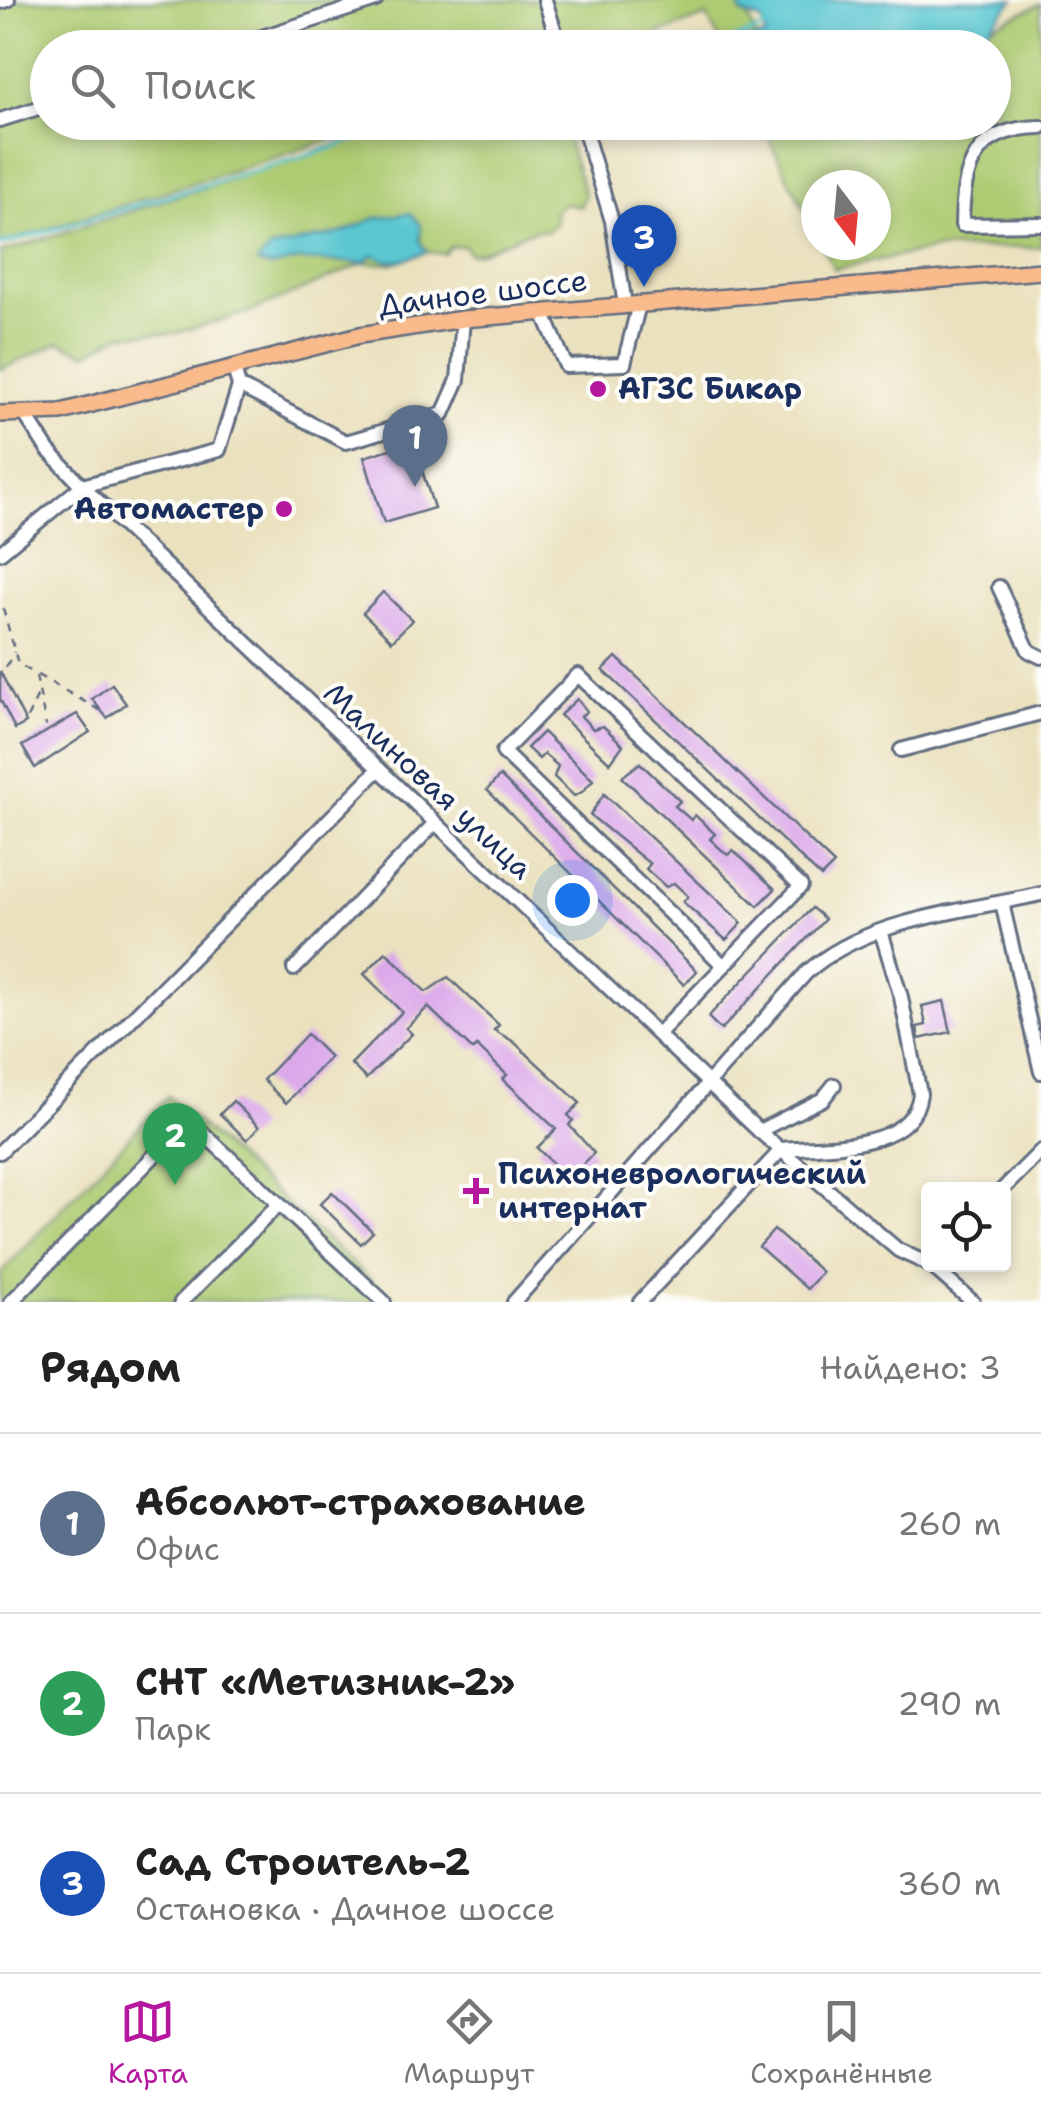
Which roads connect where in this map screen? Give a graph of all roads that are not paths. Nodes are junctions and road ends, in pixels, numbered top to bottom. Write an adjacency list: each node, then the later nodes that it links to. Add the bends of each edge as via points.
1 (8, 0): 4 (street)
2 (376, 0): 5 (street)
3 (546, 0): 6 (street)
4 (0, 2)
5 (284, 30)
6 (555, 30)
7 (30, 111): 8 (street)
8 (0, 120)
9 (1041, 127): 10 (street)
10 (1011, 132)
11 (587, 140): 15 (street)
12 (990, 140): 13 (street, via 968,164 962,225)
13 (1041, 224)
14 (1041, 270): 15 (main road, Дачное шоссе)
15 (632, 304): 16 (main road, Дачное шоссе); 16 (street, via 624,364 566,366)
16 (542, 312): 17 (main road, Дачное шоссе)
17 (463, 319): 18 (main road, Дачное шоссе, via 360,334); 19 (street, via 458,380 443,414 346,442)
18 (234, 368): 19 (street); 21 (main road, Дачное шоссе)
19 (238, 386): 22 (street, via 219,450)
20 (0, 414): 21 (main road, Дачное шоссе)
21 (26, 416): 22 (street, Малиновая улица)
22 (82, 486): 23 (street); 28 (street, Малиновая улица)
23 (0, 553)
24 (999, 587): 25 (street, via 1029,651)
25 (1041, 657)
26 (1041, 713): 27 (street)
27 (901, 750)
28 (379, 768): 29 (street, Малиновая улица); 42 (street)
29 (435, 823): 34 (street); 35 (street, Малиновая улица)
30 (1041, 894): 31 (street)
31 (1002, 903): 32 (street); 36 (street)
32 (881, 930): 37 (street, via 834,948 806,972); 40 (street, via 901,997 918,1107 902,1127 881,1138)
33 (724, 966): 33 (street, via 801,886 578,675 503,752); 35 (street)
34 (294, 969)
35 (660, 1033): 37 (street, Малиновая улица)
36 (1041, 1072)
37 (709, 1082): 39 (street, Малиновая улица); 52 (street)
38 (834, 1086): 39 (street)
39 (759, 1131): 40 (street, Малиновая улица)
40 (782, 1149): 45 (street, Малиновая улица, via 898,1250); 53 (street)
41 (1041, 1151): 43 (street)
42 (0, 1152)
43 (1010, 1182)
44 (279, 1204): 47 (street); 48 (street, via 189,1120); 49 (street)
45 (921, 1261)
46 (937, 1272): 54 (street, Малиновая улица)
47 (372, 1290): 50 (street); 51 (street)
48 (11, 1302)
49 (181, 1302)
50 (358, 1302)
51 (384, 1302)
52 (514, 1302)
53 (640, 1302)
54 (973, 1302)

